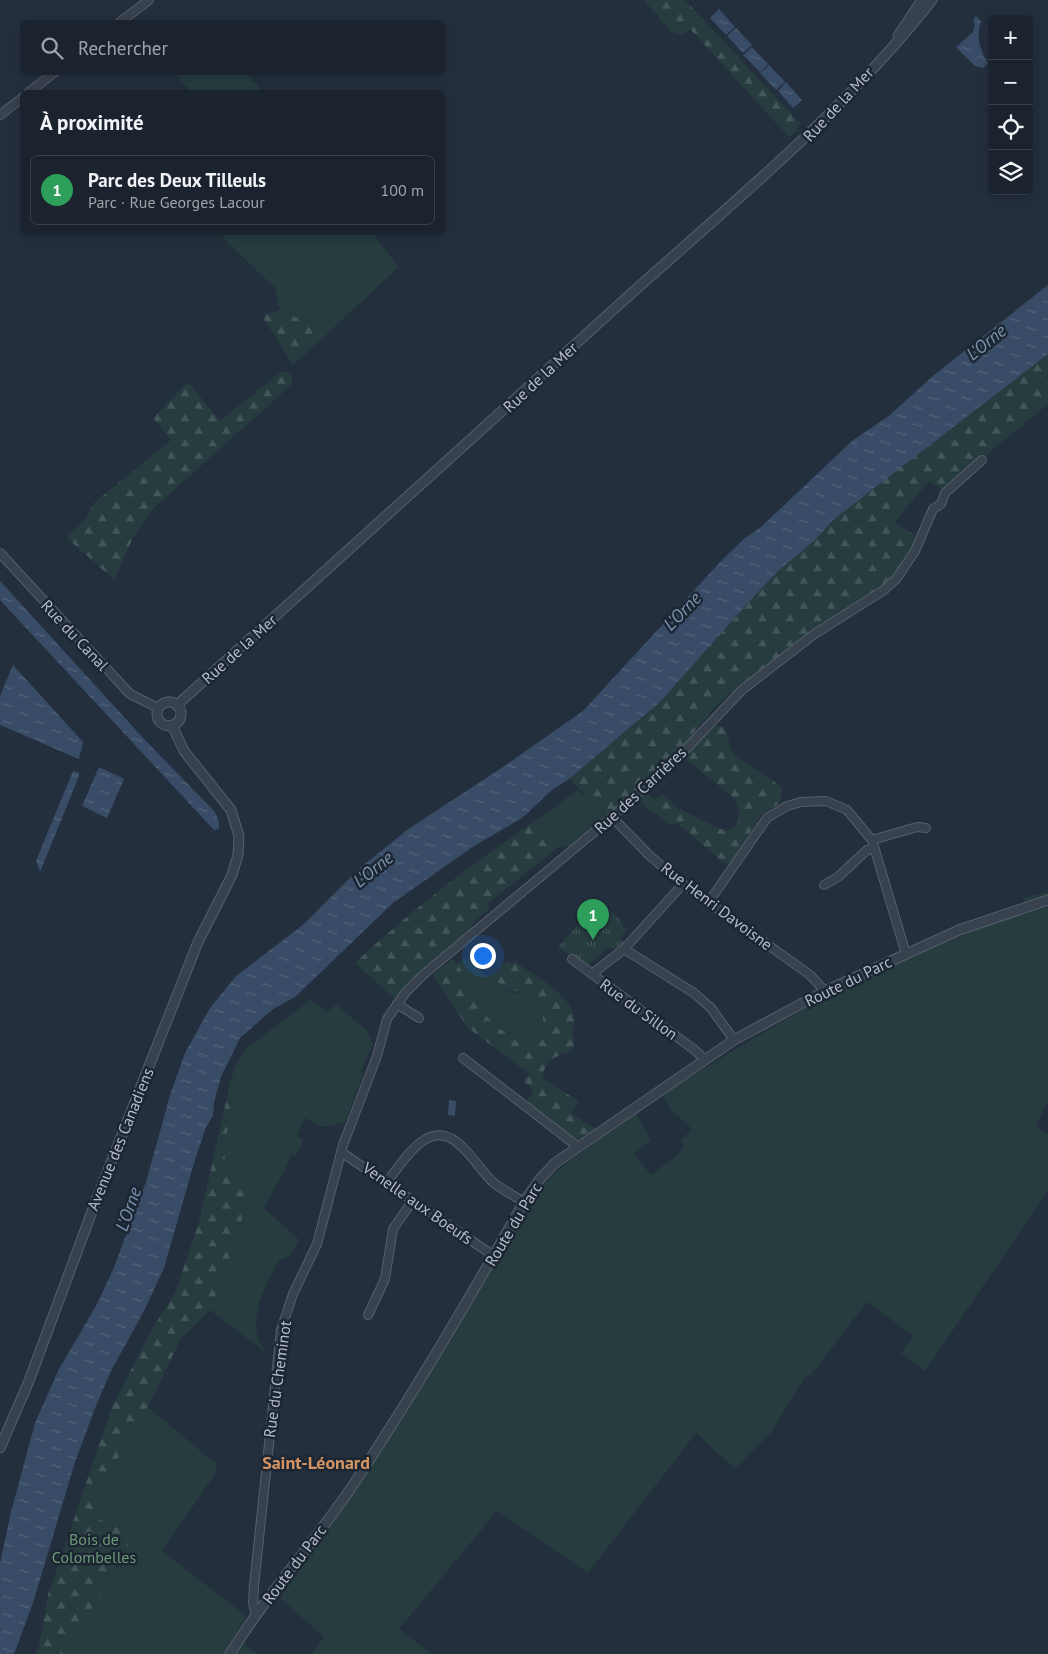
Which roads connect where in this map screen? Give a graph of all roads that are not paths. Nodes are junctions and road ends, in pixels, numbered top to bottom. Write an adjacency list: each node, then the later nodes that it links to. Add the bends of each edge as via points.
1 (149, 0): 4 (street)
2 (922, 0): 5 (street, Rue de la Mer)
3 (932, 0): 5 (street, Rue de la Mer)
4 (123, 20)
5 (895, 43): 12 (street, Rue de la Mer, via 812,134)
6 (51, 75): 7 (street)
7 (32, 90)
8 (20, 100): 9 (street)
9 (0, 115)
10 (982, 460): 15 (street, Rue des Carrières, via 945,493 941,504 933,509 915,551 897,578 884,590 813,635 742,690)
11 (0, 552): 13 (street, Rue du Canal, via 130,694)
12 (177, 705): 13 (street, via 167,702); 14 (street, via 180,717)
13 (158, 708): 14 (street, via 157,716 161,723)
14 (172, 725): 40 (street, Avenue des Canadiens, via 184,751 228,805 238,832 239,850 234,869 198,942 29,1381)
15 (612, 818): 19 (street, Rue Henri Davoisne); 28 (street, Rue des Carrières, via 423,975)
16 (926, 828): 17 (street, via 917,827)
17 (872, 840): 18 (street); 22 (street, via 855,818 836,803 814,800 787,806 767,818)
18 (873, 850): 20 (street, via 867,850); 24 (street)
19 (683, 884): 22 (street, Rue Henri Davoisne); 23 (street)
20 (824, 886)
21 (1048, 900): 24 (street, Route du Parc, via 966,928)
22 (708, 903): 27 (street, Rue Henri Davoisne, via 810,974)
23 (624, 948): 26 (street); 30 (street, via 694,993 711,1008)
24 (906, 954): 27 (street, Route du Parc)
25 (572, 959): 26 (street, Rue du Sillon)
26 (592, 974): 32 (street, Rue du Sillon)
27 (825, 991): 30 (street, Route du Parc)
28 (397, 1004): 29 (street); 34 (street, Rue des Carrières, via 387,1019 377,1056)
29 (419, 1018)
30 (734, 1040): 32 (street, Route du Parc)
31 (463, 1058): 33 (street)
32 (705, 1060): 33 (street, Route du Parc)
33 (578, 1146): 37 (street, Route du Parc, via 547,1171)
34 (341, 1152): 35 (street, Venelle aux Boeufs); 41 (street, Rue du Cheminot, via 317,1244 287,1307 281,1330 254,1586)
35 (387, 1182): 36 (street, Venelle aux Boeufs); 37 (street, via 418,1144 443,1136 454,1138 495,1184)
36 (412, 1200): 38 (street, Venelle aux Boeufs); 39 (street, via 393,1229 385,1279)
37 (524, 1202): 38 (street, Route du Parc)
38 (494, 1256): 41 (street, Route du Parc, via 352,1487)
39 (368, 1315)
40 (0, 1448)
41 (256, 1615): 42 (street, Route du Parc)
42 (230, 1654)

